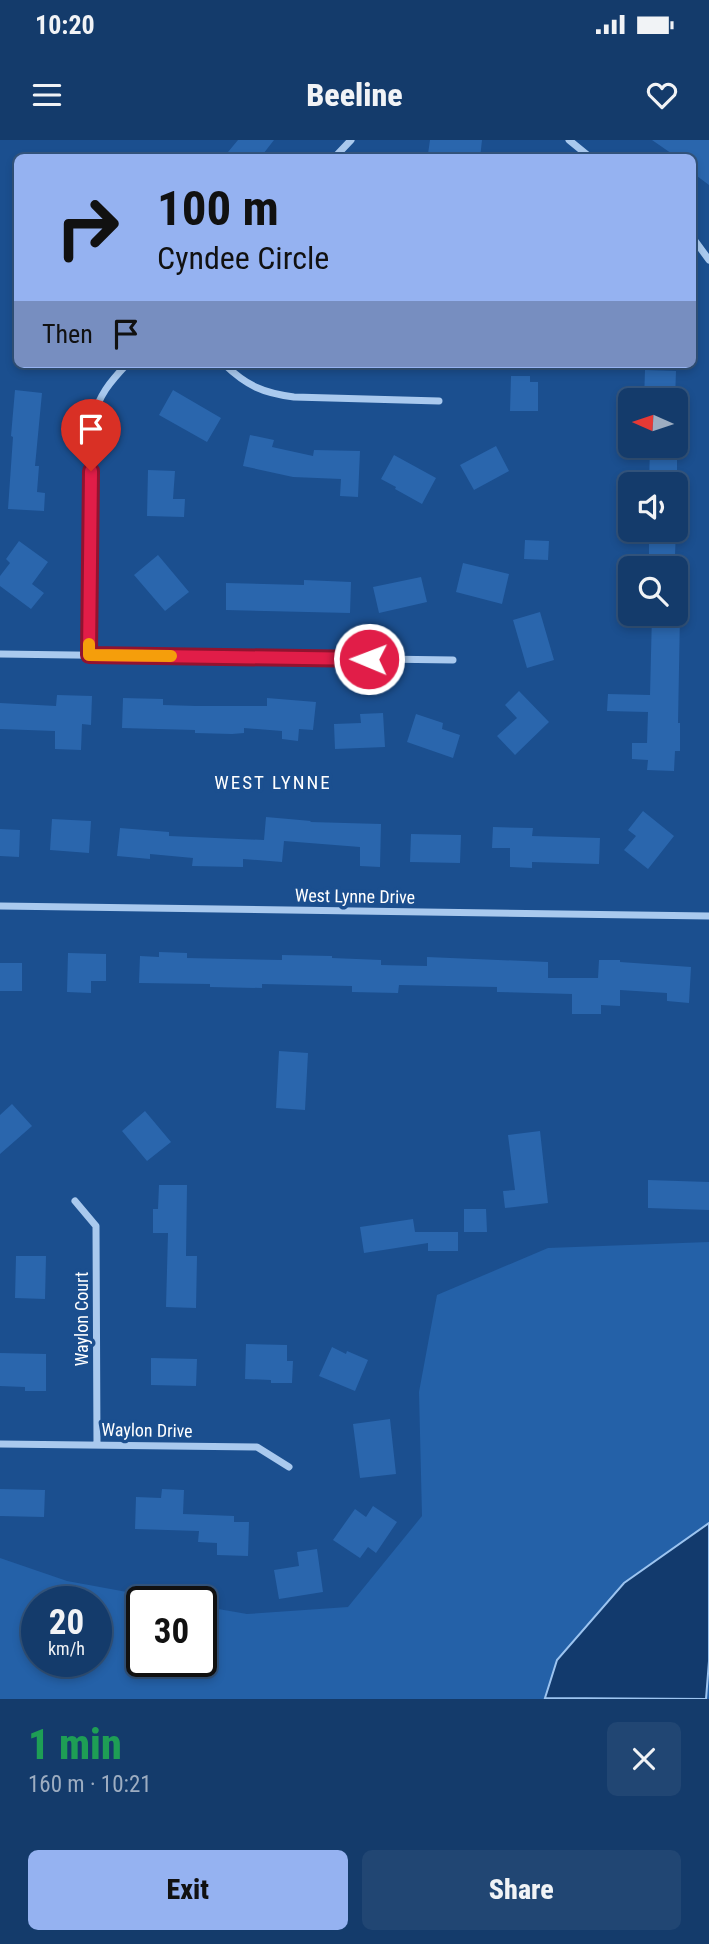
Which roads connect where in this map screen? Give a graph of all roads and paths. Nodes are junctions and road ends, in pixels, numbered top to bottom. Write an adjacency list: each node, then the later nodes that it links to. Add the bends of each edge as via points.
1 (351, 140): 3 (street)
2 (569, 140): 4 (street)
3 (338, 154)
4 (586, 154)
5 (696, 242): 6 (street)
6 (709, 260)
7 (123, 368): 11 (street, via 99,399 92,420)
8 (229, 368): 9 (street, via 270,394)
9 (439, 401)
10 (0, 654): 11 (street)
11 (89, 655): 12 (street)
12 (453, 660)
13 (0, 906): 14 (street, West Lynne Drive)
14 (709, 916)
15 (75, 1200): 17 (street, Waylon Court, via 96,1226)
16 (0, 1444): 17 (street, Waylon Drive)
17 (97, 1445): 18 (street, Waylon Drive, via 257,1447)
18 (289, 1467)

